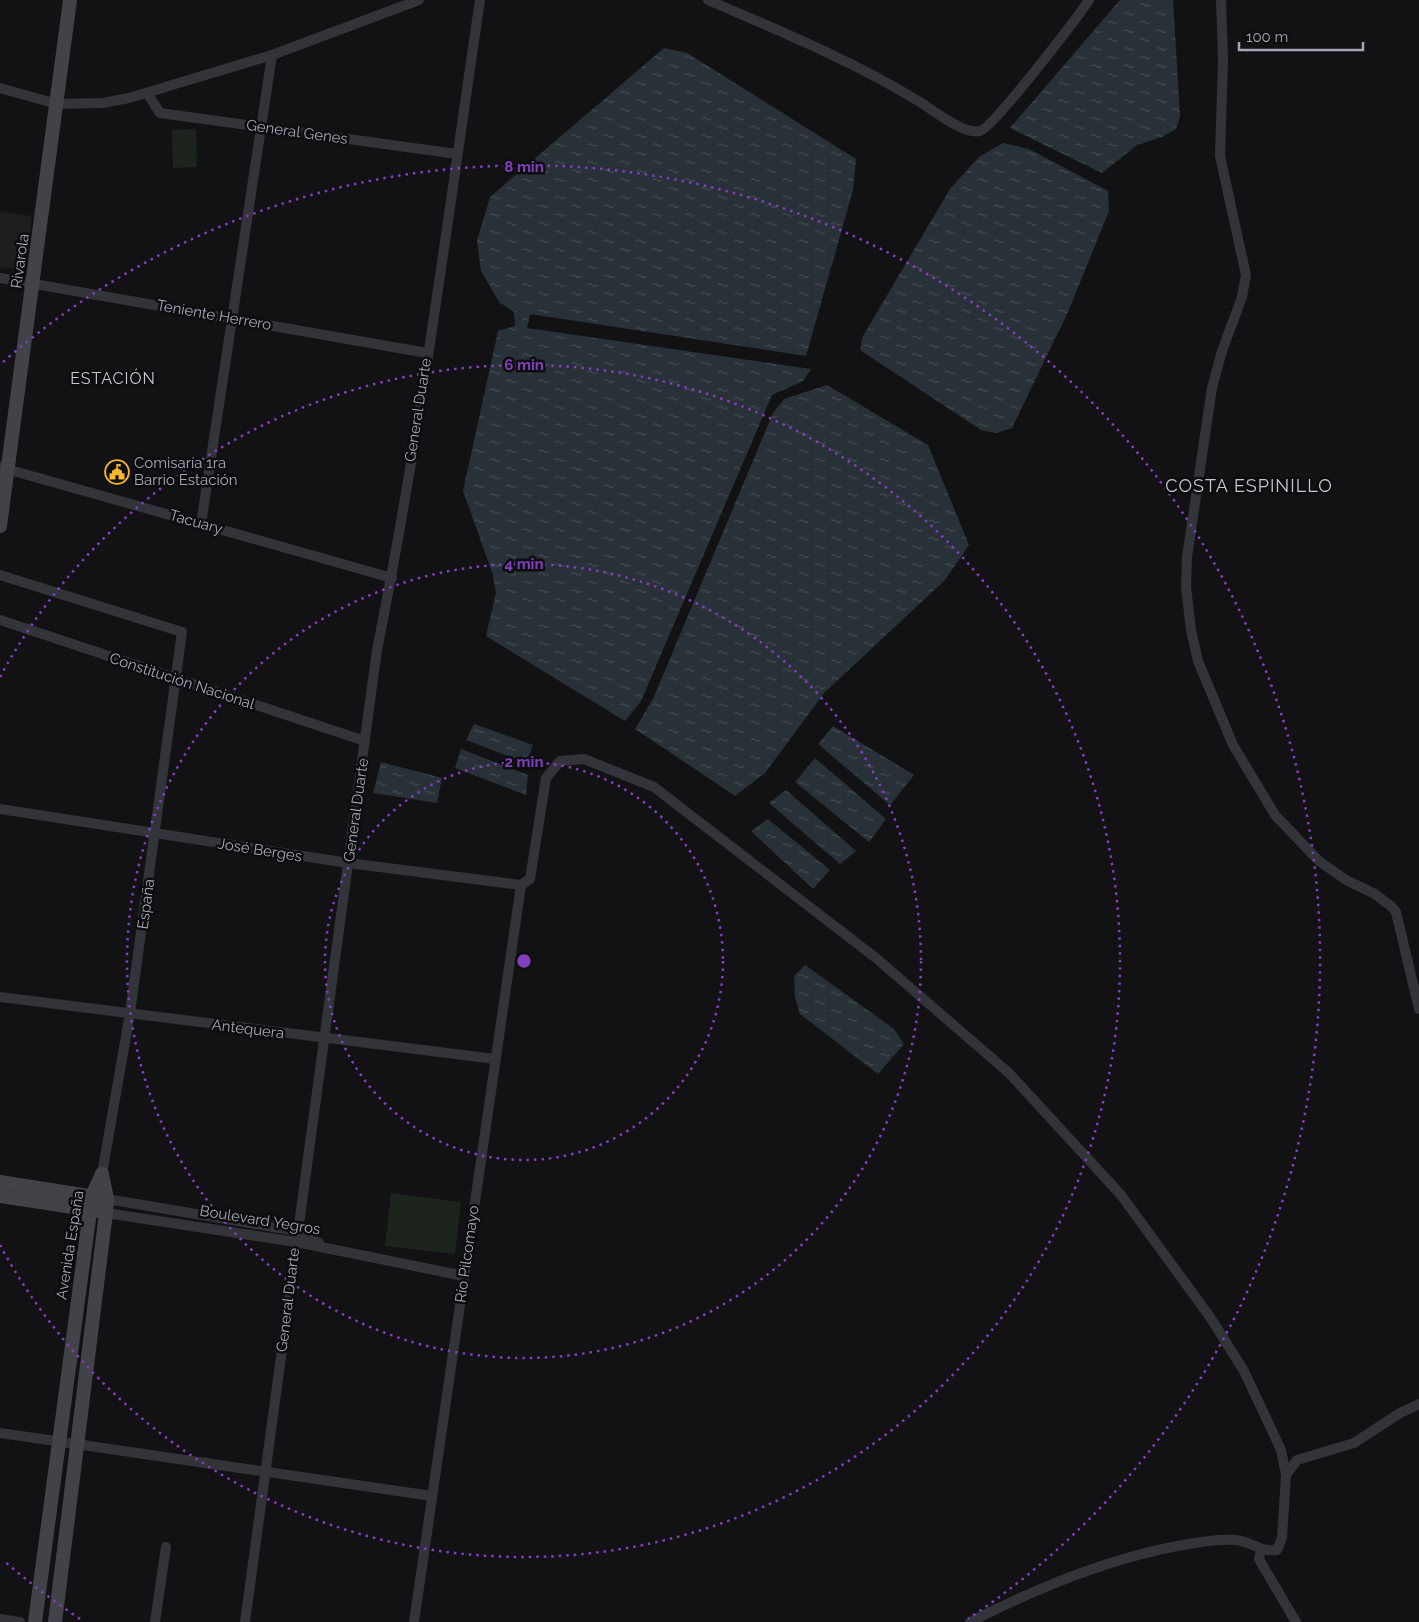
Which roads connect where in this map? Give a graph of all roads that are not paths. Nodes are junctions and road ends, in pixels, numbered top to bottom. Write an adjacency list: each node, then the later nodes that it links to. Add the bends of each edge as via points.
1 (70, 0): 10 (street, Rivarola)
2 (419, 0): 7 (street)
3 (480, 0): 12 (street, General Duarte)
4 (708, 0): 5 (street, via 880,78 962,128 979,132 1003,109)
5 (1089, 0)
6 (1221, 0): 30 (street, via 1220,156 1246,275 1212,388 1187,557 1191,630 1198,661 1234,745 1275,814 1319,861 1346,880 1375,894 1396,912)
7 (272, 56): 9 (street); 11 (street)
8 (0, 88): 10 (street)
9 (147, 93): 10 (street, via 103,103); 11 (street, General Genes, via 160,113)
10 (58, 104): 14 (street, Rivarola)
11 (261, 127): 12 (street, General Genes); 15 (street)
12 (458, 154): 16 (street, General Duarte)
13 (0, 278): 14 (street, Teniente Herrero)
14 (33, 283): 15 (street, Teniente Herrero); 17 (street, Rivarola)
15 (232, 318): 16 (street, Teniente Herrero); 18 (street)
16 (427, 353): 21 (street, General Duarte)
17 (4, 468): 18 (street, Tacuary); 19 (street, Rivarola)
18 (201, 524): 21 (street, Tacuary)
19 (0, 526)
20 (0, 575): 23 (street, España, via 182,632)
21 (392, 578): 24 (street, General Duarte, via 377,650)
22 (0, 620): 23 (street, Constitución Nacional)
23 (177, 679): 24 (street, Constitución Nacional); 26 (street, España)
24 (365, 741): 27 (street, General Duarte)
25 (0, 808): 26 (street, José Berges)
26 (155, 834): 27 (street, José Berges); 31 (street, España)
27 (348, 863): 28 (street, José Berges); 32 (street, General Duarte)
28 (520, 885): 33 (street, Río Pilcomayo); 46 (street, via 530,880 546,778 560,762 584,759 654,787 670,799 876,958 1009,1073 1115,1188 1210,1317 1244,1371 1281,1450)
29 (0, 996): 31 (street, Antequera)
30 (1419, 1009)
31 (130, 1013): 32 (street, Antequera); 34 (street, España)
32 (324, 1039): 33 (street, Antequera); 39 (street, General Duarte)
33 (496, 1059): 40 (street, Río Pilcomayo)
34 (102, 1174): 37 (street, Avenida España); 38 (street, Avenida España)
35 (0, 1182): 37 (street, Boulevard Yegros)
36 (0, 1196): 37 (street, Boulevard Yegros)
37 (91, 1203): 38 (street, Boulevard Yegros); 43 (street, Avenida España)
38 (106, 1206): 39 (street, Boulevard Yegros); 44 (street, Avenida España)
39 (296, 1237): 40 (street, Boulevard Yegros, via 329,1248); 45 (street, General Duarte)
40 (464, 1276): 47 (street, Río Pilcomayo)
41 (1419, 1404): 46 (street, via 1354,1443 1297,1460)
42 (0, 1433): 43 (street)
43 (58, 1442): 44 (street); 53 (street, Avenida España)
44 (76, 1445): 45 (street); 54 (street, Avenida España)
45 (265, 1473): 47 (street); 56 (street, General Duarte)
46 (1286, 1475): 49 (street, via 1282,1538 1276,1550)
47 (432, 1496): 57 (street, Río Pilcomayo)
48 (166, 1547): 55 (street)
49 (1260, 1550): 50 (street, via 1242,1541 1183,1545 1093,1568 1019,1597); 59 (street, via 1262,1566)
50 (988, 1618): 58 (street)
51 (0, 1619): 52 (street)
52 (20, 1622)
53 (35, 1622)
54 (55, 1622)
55 (155, 1622)
56 (245, 1622)
57 (414, 1622)
58 (970, 1622)
59 (1296, 1622)

